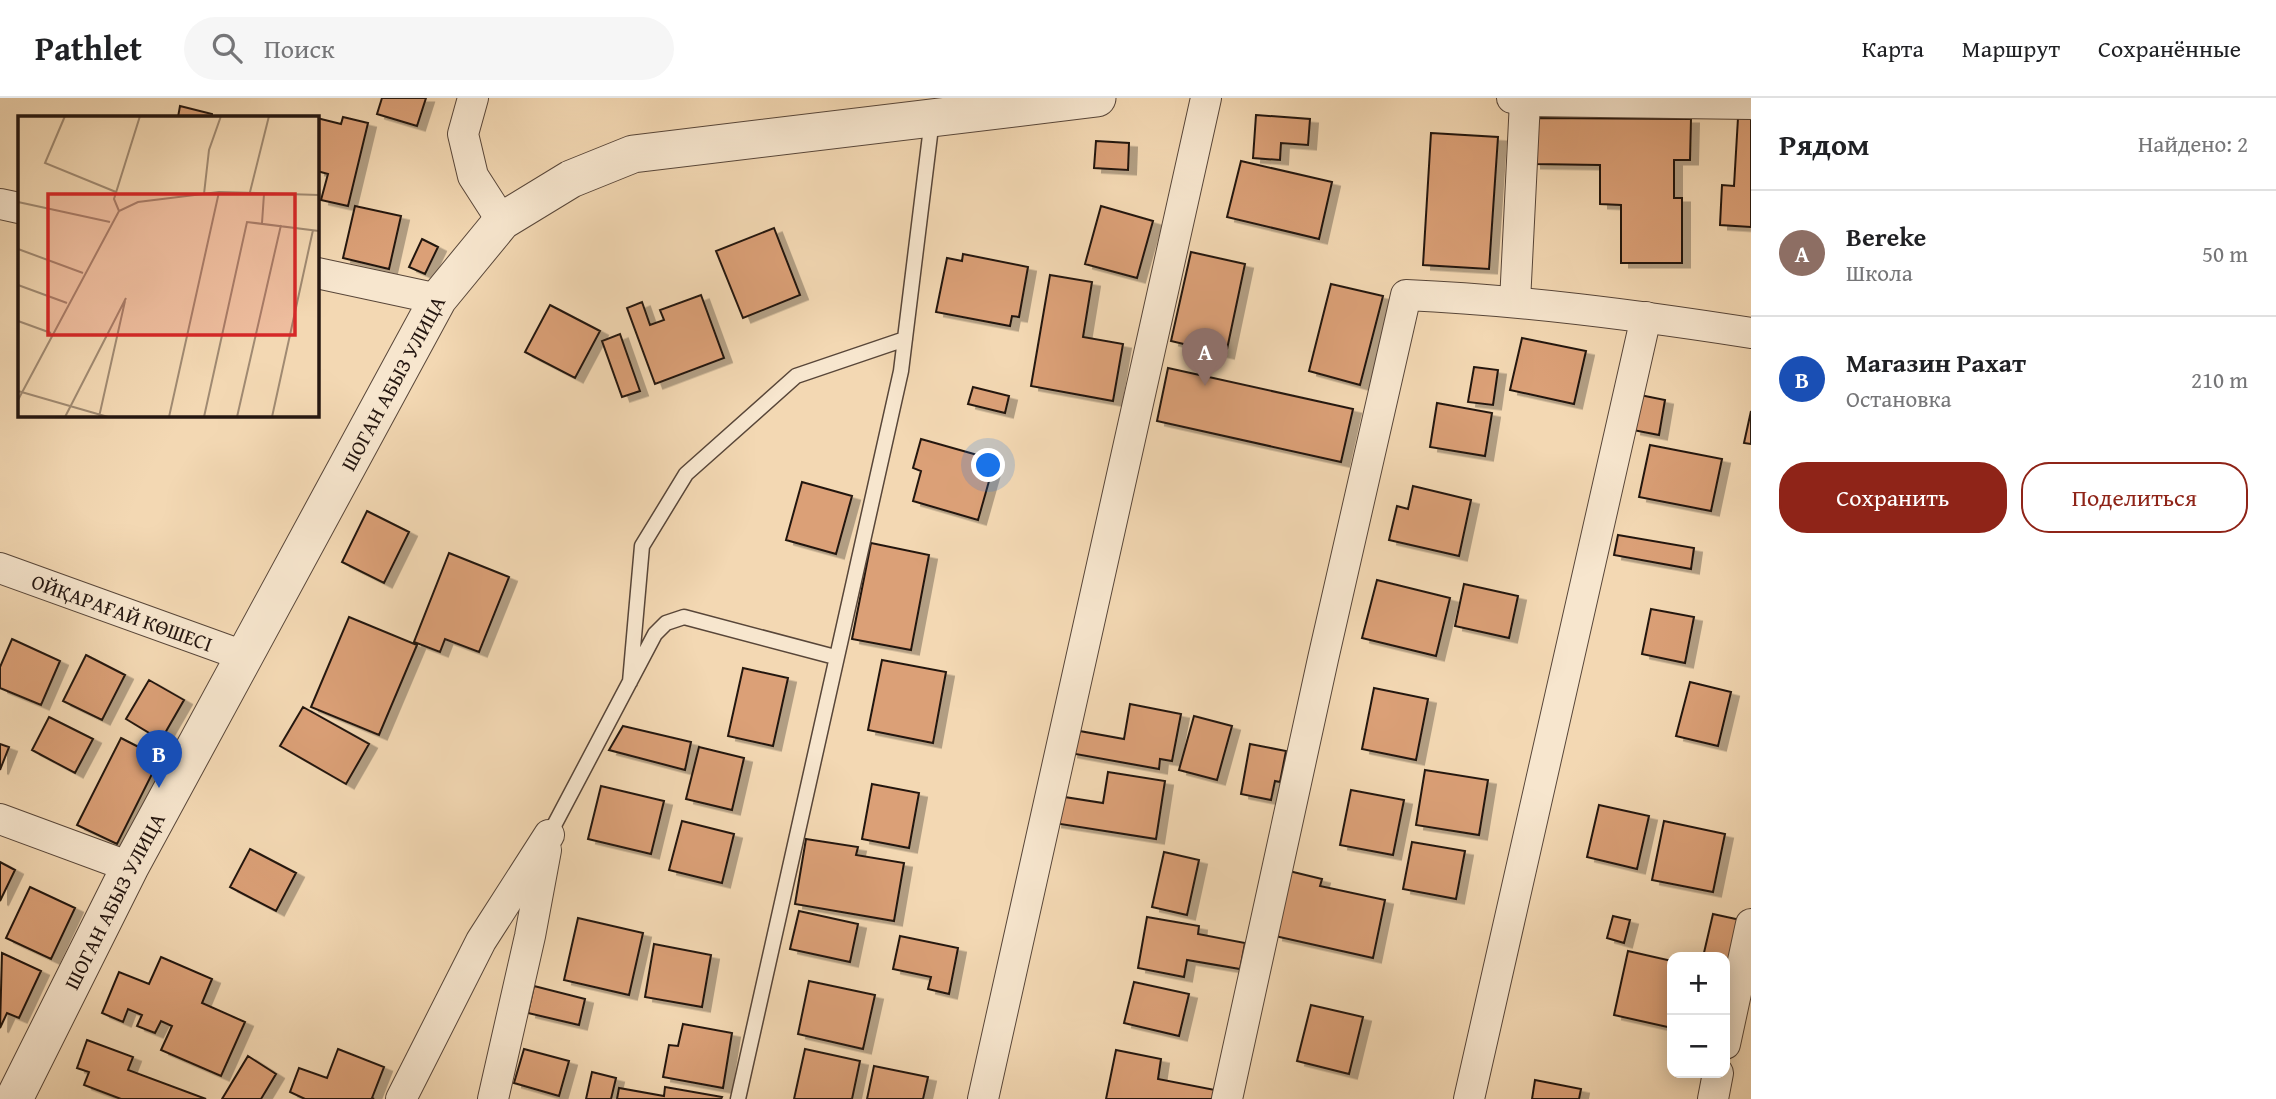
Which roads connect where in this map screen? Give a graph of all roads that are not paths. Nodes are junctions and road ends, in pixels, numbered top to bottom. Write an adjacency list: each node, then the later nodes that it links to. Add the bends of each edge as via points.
1 (473, 98): 9 (street, via 463,134 473,176)
2 (1097, 98): 6 (street, ШОГАН АБЫЗ УЛИЦА)
3 (1206, 98): 30 (street)
4 (1519, 99): 5 (street); 12 (street)
5 (1751, 104)
6 (932, 119): 9 (street, ШОГАН АБЫЗ УЛИЦА, via 633,154 571,178); 15 (lane)
7 (0, 204): 8 (street)
8 (18, 208)
9 (502, 221): 11 (street, ШОГАН АБЫЗ УЛИЦА)
10 (318, 273): 11 (street)
11 (438, 299): 17 (street, ШОГАН АБЫЗ УЛИЦА)
12 (1515, 302): 13 (street); 31 (street, via 1406,295)
13 (1646, 317): 14 (street); 32 (street)
14 (1751, 333)
15 (905, 339): 18 (lane); 19 (lane, via 796,376 686,474 642,546)
16 (0, 568): 17 (street, ОЙҚАРАҒАЙ КӨШЕСІ)
17 (244, 656): 22 (street, ШОГАН АБЫЗ УЛИЦА)
18 (835, 657): 19 (lane, via 684,617 666,623 655,634); 29 (lane)
19 (630, 682): 21 (lane)
20 (0, 819): 22 (street)
21 (549, 835): 27 (street, via 481,941); 28 (street)
22 (130, 867): 26 (street, ШОГАН АБЫЗ УЛИЦА)
23 (1751, 924): 24 (street)
24 (1730, 1021)
25 (1717, 1078): 33 (street)
26 (12, 1086)
27 (401, 1099)
28 (492, 1099)
29 (738, 1099)
30 (982, 1099)
31 (1227, 1099)
32 (1469, 1099)
33 (1713, 1099)

